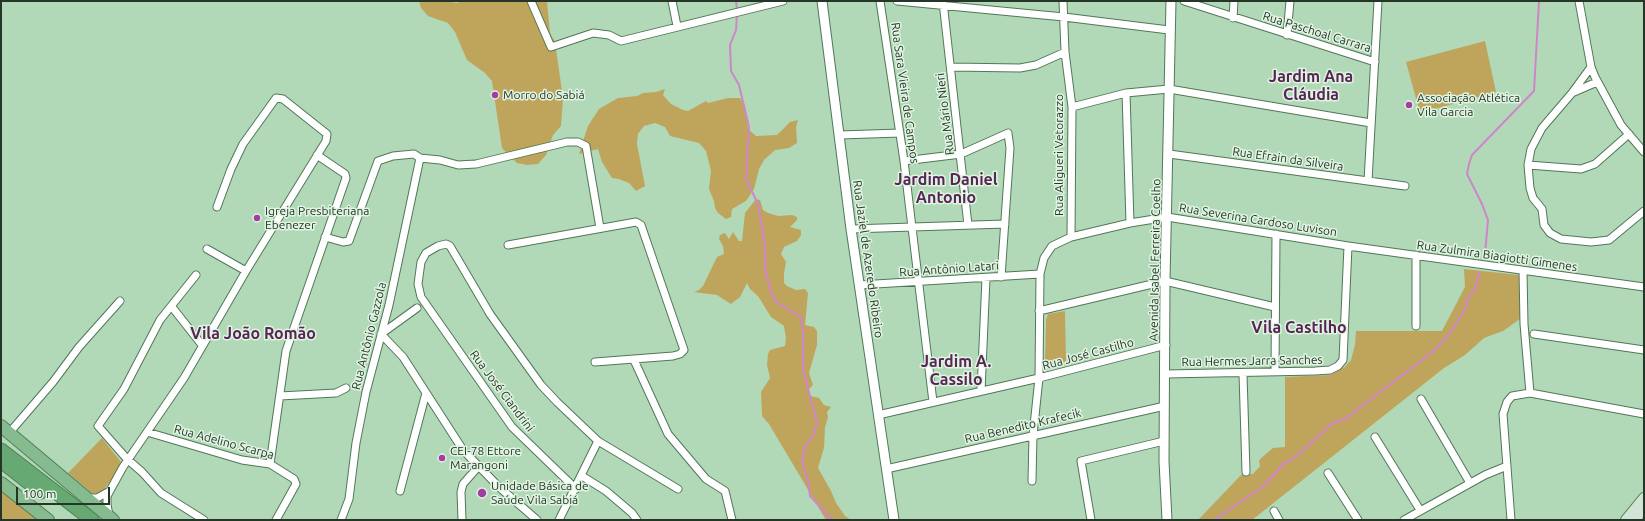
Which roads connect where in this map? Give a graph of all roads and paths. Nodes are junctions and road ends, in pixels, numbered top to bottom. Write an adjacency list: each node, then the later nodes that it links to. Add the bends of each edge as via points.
1 (531, 1): 17 (street, via 551,47 593,33 609,35 621,41)
2 (672, 1): 17 (street)
3 (783, 1): 17 (street)
4 (822, 1): 32 (street, Rua Jaziel de Azeredo Ribeiro)
5 (880, 1): 30 (street, Rua Sara Vieira de Campos)
6 (897, 1): 14 (street)
7 (1063, 1): 15 (street, Rua Aligueri Vetorazzo)
8 (1171, 1): 18 (street, Avenida Isabel Ferreira Coelho)
9 (1184, 1): 16 (street, Rua Paschoal Carrara)
10 (1234, 1): 16 (street)
11 (1290, 1): 19 (street)
12 (1378, 1): 21 (street)
13 (1579, 1): 23 (street)
14 (943, 3): 15 (street); 22 (street, Rua Mário Nieri)
15 (1064, 17): 18 (street); 20 (street, Rua Aligueri Vetorazzo)
16 (1233, 18): 19 (street, Rua Paschoal Carrara)
17 (677, 26)
18 (1169, 30): 25 (street, Avenida Isabel Ferreira Coelho)
19 (1287, 35): 21 (street, Rua Paschoal Carrara)
20 (1065, 52): 22 (street, via 1036,65 1020,68); 28 (street, Rua Aligueri Vetorazzo)
21 (1375, 62): 29 (street)
22 (950, 67): 34 (street, Rua Mário Nieri)
23 (1591, 67): 24 (street); 26 (street)
24 (1597, 82): 26 (street); 31 (street, via 1621,125)
25 (1169, 89): 27 (street); 29 (street); 35 (street, Avenida Isabel Ferreira Coelho)
26 (1572, 93): 39 (street, via 1542,128 1531,149)
27 (1126, 94): 28 (street); 45 (street)
28 (1072, 107): 53 (street, Rua Aligueri Vetorazzo)
29 (1371, 122): 40 (street)
30 (900, 133): 32 (street); 38 (street, Rua Sara Vieira de Campos)
31 (1629, 134): 33 (street); 39 (street, via 1595,164 1581,169)
32 (840, 135): 50 (street, Rua Jaziel de Azeredo Ribeiro)
33 (1644, 152)
34 (961, 154): 38 (street); 46 (street, via 1008,133 1010,148); 47 (street, Rua Mário Nieri)
35 (1169, 154): 40 (street, Rua Efrain da Silveira); 44 (street, Avenida Isabel Ferreira Coelho)
36 (317, 155): 42 (street, via 326,141 325,132 283,98 276,98 242,144); 52 (street, via 346,176); 58 (street)
37 (420, 158): 49 (street, via 458,165 476,164 567,142 578,142 586,146); 52 (street, via 414,154 393,156 378,161 349,241 343,242); 76 (street, Rua Antônio Gazzola, via 402,250)
38 (904, 161): 48 (street, Rua Sara Vieira de Campos)
39 (1528, 165): 43 (street, via 1530,188 1533,198 1542,209 1544,224 1550,233 1561,239 1590,242 1609,240)
40 (1368, 181): 41 (street, Rua Efrain da Silveira)
41 (1405, 186)
42 (217, 207)
43 (1643, 213)
44 (1167, 216): 45 (street, Rua Severina Cardoso Luvison); 51 (street, Rua Severina Cardoso Luvison); 64 (street, Avenida Isabel Ferreira Coelho)
45 (1130, 223): 53 (street, Rua Severina Cardoso Luvison)
46 (1004, 224): 47 (street); 62 (street)
47 (968, 225): 48 (street)
48 (912, 227): 50 (street); 65 (street, Rua Sara Vieira de Campos)
49 (600, 228): 54 (street); 81 (street, via 636,222 641,225 684,350 673,356)
50 (851, 229): 66 (street, Rua Jaziel de Azeredo Ribeiro)
51 (1276, 234): 55 (street, Rua Severina Cardoso Luvison); 72 (street)
52 (326, 237): 91 (street, via 286,352)
53 (1070, 237): 60 (street, Rua Severina Cardoso Luvison, via 1052,246 1044,258)
54 (508, 245)
55 (1348, 246): 57 (street, Rua Zulmira Biagiotti Gimenes); 83 (street, Rua Hermes Jarra Sanches, via 1343,360 1330,370)
56 (207, 249): 58 (street)
57 (1416, 255): 59 (street, Rua Zulmira Biagiotti Gimenes); 75 (street)
58 (246, 271): 78 (street)
59 (1523, 271): 67 (street, Rua Zulmira Biagiotti Gimenes); 90 (street, via 1524,324)
60 (1040, 274): 62 (street, Rua Antônio Latari); 74 (street, Rua Severina Cardoso Luvison)
61 (196, 275): 71 (street)
62 (1001, 277): 63 (street, Rua Antônio Latari)
63 (986, 278): 65 (street, Rua Antônio Latari); 88 (street)
64 (1165, 281): 72 (street); 74 (street); 79 (street, Avenida Isabel Ferreira Coelho)
65 (919, 282): 66 (street, Rua Antônio Latari); 93 (street, Rua Sara Vieira de Campos)
66 (859, 286): 96 (street, Rua Jaziel de Azeredo Ribeiro)
67 (1644, 287)
68 (422, 297): 70 (street, Rua José Ciandrini); 73 (street); 101 (street, via 418,284 423,257 438,246 446,244 450,246 490,314 541,384)
69 (120, 301): 97 (street, via 79,347 53,382)
70 (427, 305): 73 (street); 116 (street, Rua José Ciandrini, via 512,427)
71 (172, 307): 78 (street); 104 (street, via 160,320 124,389 98,426)
72 (1275, 307): 83 (street)
73 (417, 308): 76 (street)
74 (1039, 311): 86 (street, Rua Severina Cardoso Luvison)
75 (1416, 326)
76 (381, 334): 89 (street, via 403,357); 132 (street, Rua Antônio Gazzola, via 360,422 349,500)
77 (1534, 334): 80 (street)
78 (202, 345): 98 (street, via 184,378)
79 (1166, 345): 84 (street, Avenida Isabel Ferreira Coelho); 86 (street, Rua José Castilho)
80 (1644, 350)
81 (634, 360): 82 (street); 137 (street, via 668,434 706,479 725,491)
82 (595, 362)
83 (1275, 372): 85 (street, Rua Hermes Jarra Sanches)
84 (1166, 374): 85 (street, Rua Hermes Jarra Sanches); 94 (street, Avenida Isabel Ferreira Coelho)
85 (1243, 374): 110 (street)
86 (1039, 378): 88 (street, Rua José Castilho); 99 (street, Rua Severina Cardoso Luvison)
87 (346, 388): 91 (street, via 336,393)
88 (981, 391): 93 (street, Rua José Castilho)
89 (426, 393): 108 (street, via 463,450); 118 (street)
90 (1530, 393): 95 (street); 107 (street, via 1516,394 1506,402 1503,414)
91 (280, 396): 106 (street)
92 (1421, 399): 115 (street)
93 (933, 402): 96 (street, Rua José Castilho)
94 (1165, 406): 99 (street, Rua Benedito Krafecik); 102 (street, Avenida Isabel Ferreira Coelho)
95 (1644, 414)
96 (878, 415): 109 (street, Rua Jaziel de Azeredo Ribeiro)
97 (6, 429): 120 (highway)
98 (147, 432): 104 (street); 106 (street, Rua Adelino Scarpa, via 242,460)
99 (1033, 435): 109 (street, Rua Benedito Krafecik); 113 (street, Rua Severina Cardoso Luvison)
100 (1375, 437): 123 (street)
101 (598, 441): 112 (street); 117 (street)
102 (1164, 441): 139 (street, via 1081,461); 140 (street, Avenida Isabel Ferreira Coelho)
103 (1, 450): 129 (highway)
104 (127, 459): 119 (street); 130 (street, via 161,493)
105 (1, 461): 128 (highway)
106 (270, 464): 131 (street, Rua Adelino Scarpa, via 294,479 296,484)
107 (1507, 466): 115 (street); 144 (street)
108 (478, 467): 133 (street, via 463,484); 134 (street)
109 (886, 469): 138 (street, Rua Jaziel de Azeredo Ribeiro)
110 (1246, 472)
111 (1328, 473): 142 (street)
112 (582, 476): 116 (street); 136 (street, via 606,491)
113 (1032, 481)
114 (1, 482): 127 (highway)
115 (1470, 483): 123 (street)
116 (576, 489): 135 (street)
117 (678, 489)
118 (400, 491)
119 (108, 492): 120 (street, via 94,499); 126 (street, via 107,504)
120 (85, 496): 126 (highway)
121 (1644, 498): 145 (main road)
122 (1644, 503): 146 (main road)
123 (1420, 510): 143 (street)
124 (1274, 511): 141 (street)
125 (1644, 512): 146 (main road)
126 (111, 518)
127 (48, 520)
128 (77, 520)
129 (92, 520)
130 (204, 520)
131 (276, 520)
132 (342, 520)
133 (462, 520)
134 (537, 520)
135 (559, 520)
136 (637, 520)
137 (732, 520)
138 (894, 520)
139 (1091, 520)
140 (1167, 520)
141 (1280, 520)
142 (1358, 520)
143 (1404, 520)
144 (1511, 520)
145 (1626, 520)
146 (1638, 520)

